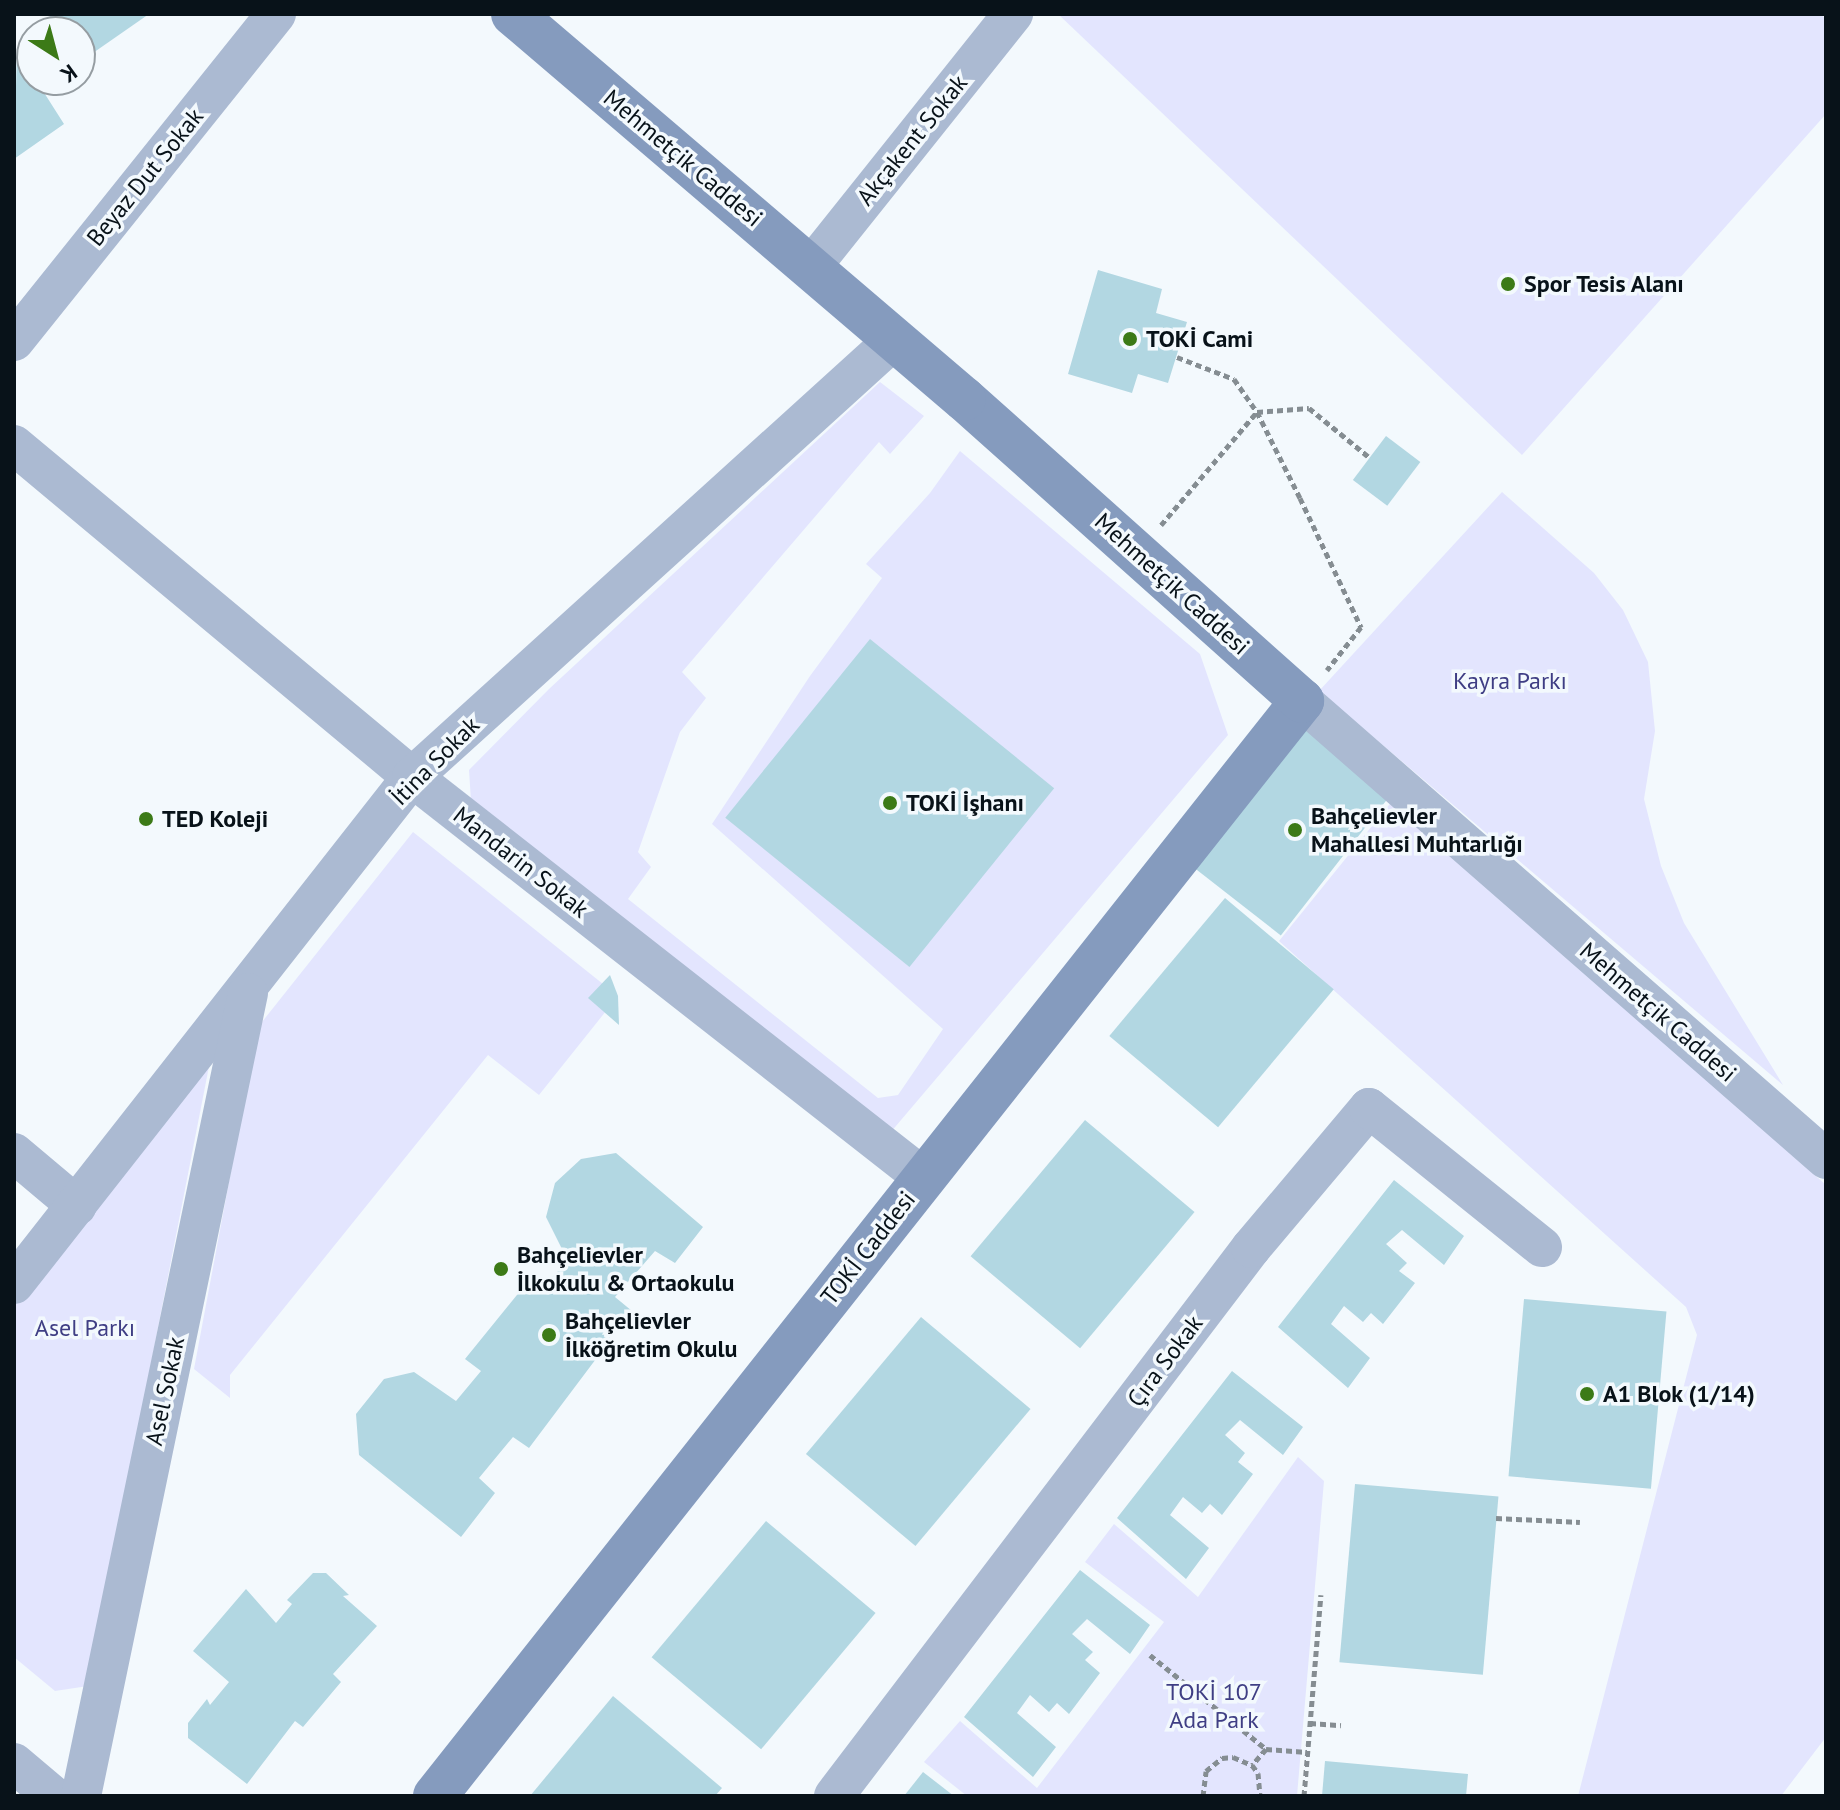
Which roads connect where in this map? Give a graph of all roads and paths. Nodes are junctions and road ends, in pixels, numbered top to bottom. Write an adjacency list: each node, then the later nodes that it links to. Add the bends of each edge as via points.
1 (276, 14): 6 (street, Beyaz Dut Sokak)
2 (513, 14): 4 (main road, Mehmetçik Caddesi)
3 (1013, 14): 4 (street, Akçakent Sokak)
4 (811, 267): 5 (main road, Mehmetçik Caddesi)
5 (895, 339): 12 (main road, Mehmetçik Caddesi); 13 (street, İtina Sokak)
6 (14, 341)
7 (1177, 357): 8 (path, via 1234,379)
8 (1257, 412): 10 (path, via 1309,408); 11 (path); 12 (path, via 1361,627)
9 (14, 445): 13 (street, Mandarin Sokak)
10 (1370, 458)
11 (1157, 531)
12 (1302, 701): 16 (street, Mehmetçik Caddesi); 17 (main road, TOKİ Caddesi)
13 (412, 777): 14 (street, İtina Sokak); 17 (street, Mandarin Sokak)
14 (249, 985): 18 (street, İtina Sokak); 32 (street, Asel Sokak)
15 (14, 1153): 18 (street)
16 (1826, 1159)
17 (924, 1178): 33 (main road, TOKİ Caddesi)
18 (77, 1206): 20 (street, İtina Sokak)
19 (1542, 1247): 34 (street, Çıra Sokak, via 1369,1108 1251,1248)
20 (14, 1284)
21 (1496, 1518): 22 (path)
22 (1580, 1522)
23 (1321, 1595): 25 (path)
24 (1150, 1655): 27 (path)
25 (1310, 1723): 26 (path); 28 (path)
26 (1341, 1725)
27 (1266, 1749): 28 (path); 30 (path)
28 (1307, 1752): 37 (path)
29 (14, 1763): 31 (street)
30 (1252, 1765): 35 (path, via 1233,1757 1213,1763 1202,1780); 36 (path, via 1262,1783)
31 (53, 1796)
32 (81, 1796)
33 (435, 1796)
34 (834, 1796)
35 (1203, 1796)
36 (1260, 1796)
37 (1304, 1796)

